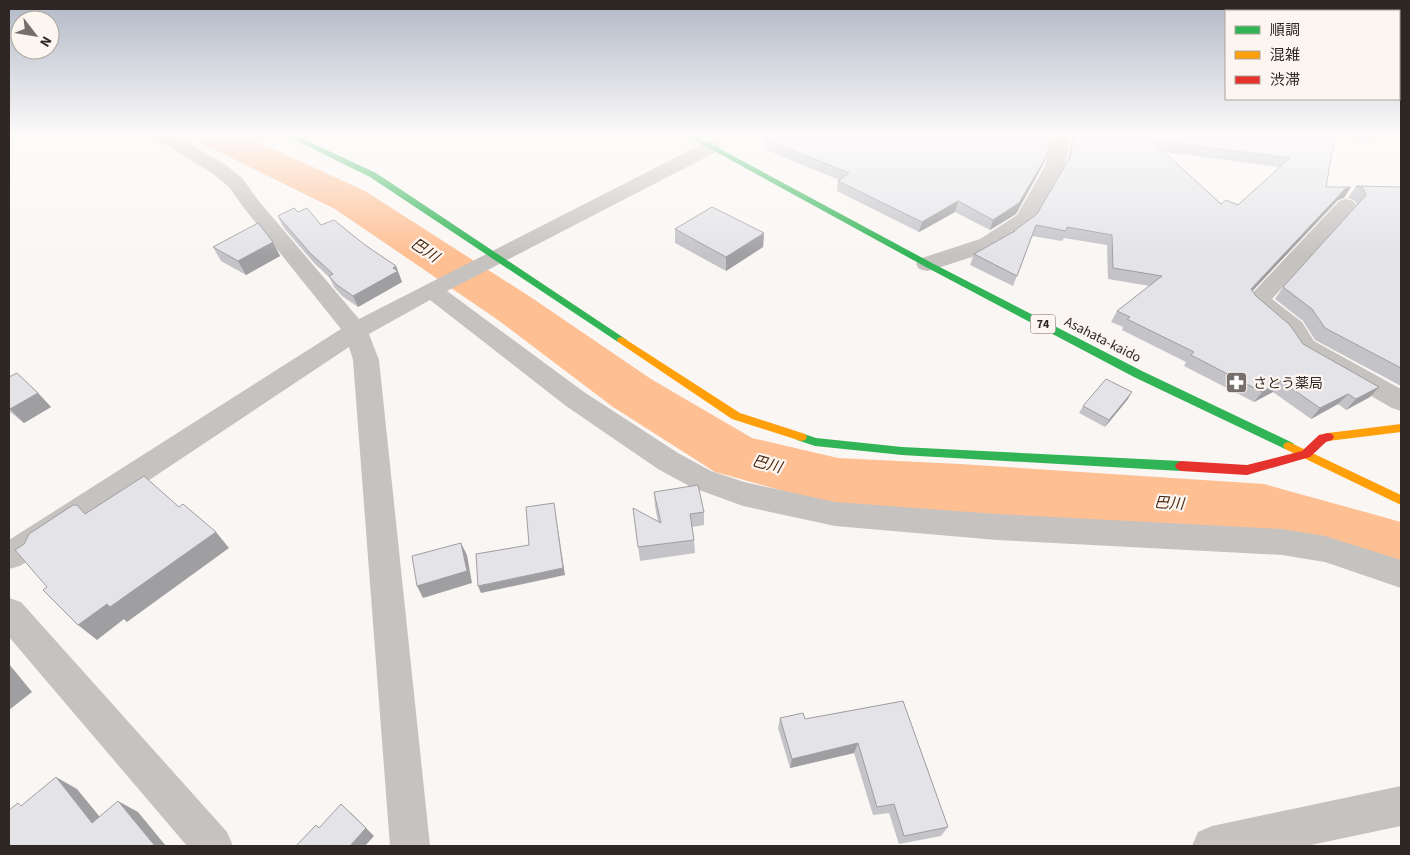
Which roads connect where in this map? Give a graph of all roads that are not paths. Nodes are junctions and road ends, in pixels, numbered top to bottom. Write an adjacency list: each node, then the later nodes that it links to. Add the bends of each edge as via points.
1 (228, 176): 10 (street)
2 (373, 176): 7 (street)
3 (655, 176): 7 (street)
4 (764, 176): 8 (street, Asahata-kaido / 74)
5 (1049, 176): 8 (street, via 1025,219 988,244)
6 (1346, 205): 11 (street, via 1258,300 1293,328 1305,347)
7 (498, 257): 9 (street); 13 (street, via 736,416 815,442 902,451 1247,470)
8 (927, 264): 13 (street, Asahata-kaido / 74, via 1138,374)
9 (431, 290): 10 (street); 16 (street, via 575,399 668,461 702,479 743,494 835,514 1282,542 1325,549)
10 (356, 330): 15 (street); 20 (street, via 366,360)
11 (1400, 398)
12 (1401, 428): 13 (street, via 1323,438)
13 (1306, 454): 14 (street, Asahata-kaido / 74)
14 (1401, 500)
15 (9, 556)
16 (1401, 574)
17 (9, 613): 19 (street)
18 (1401, 806): 21 (street)
19 (213, 846)
20 (410, 846)
21 (1212, 846)

